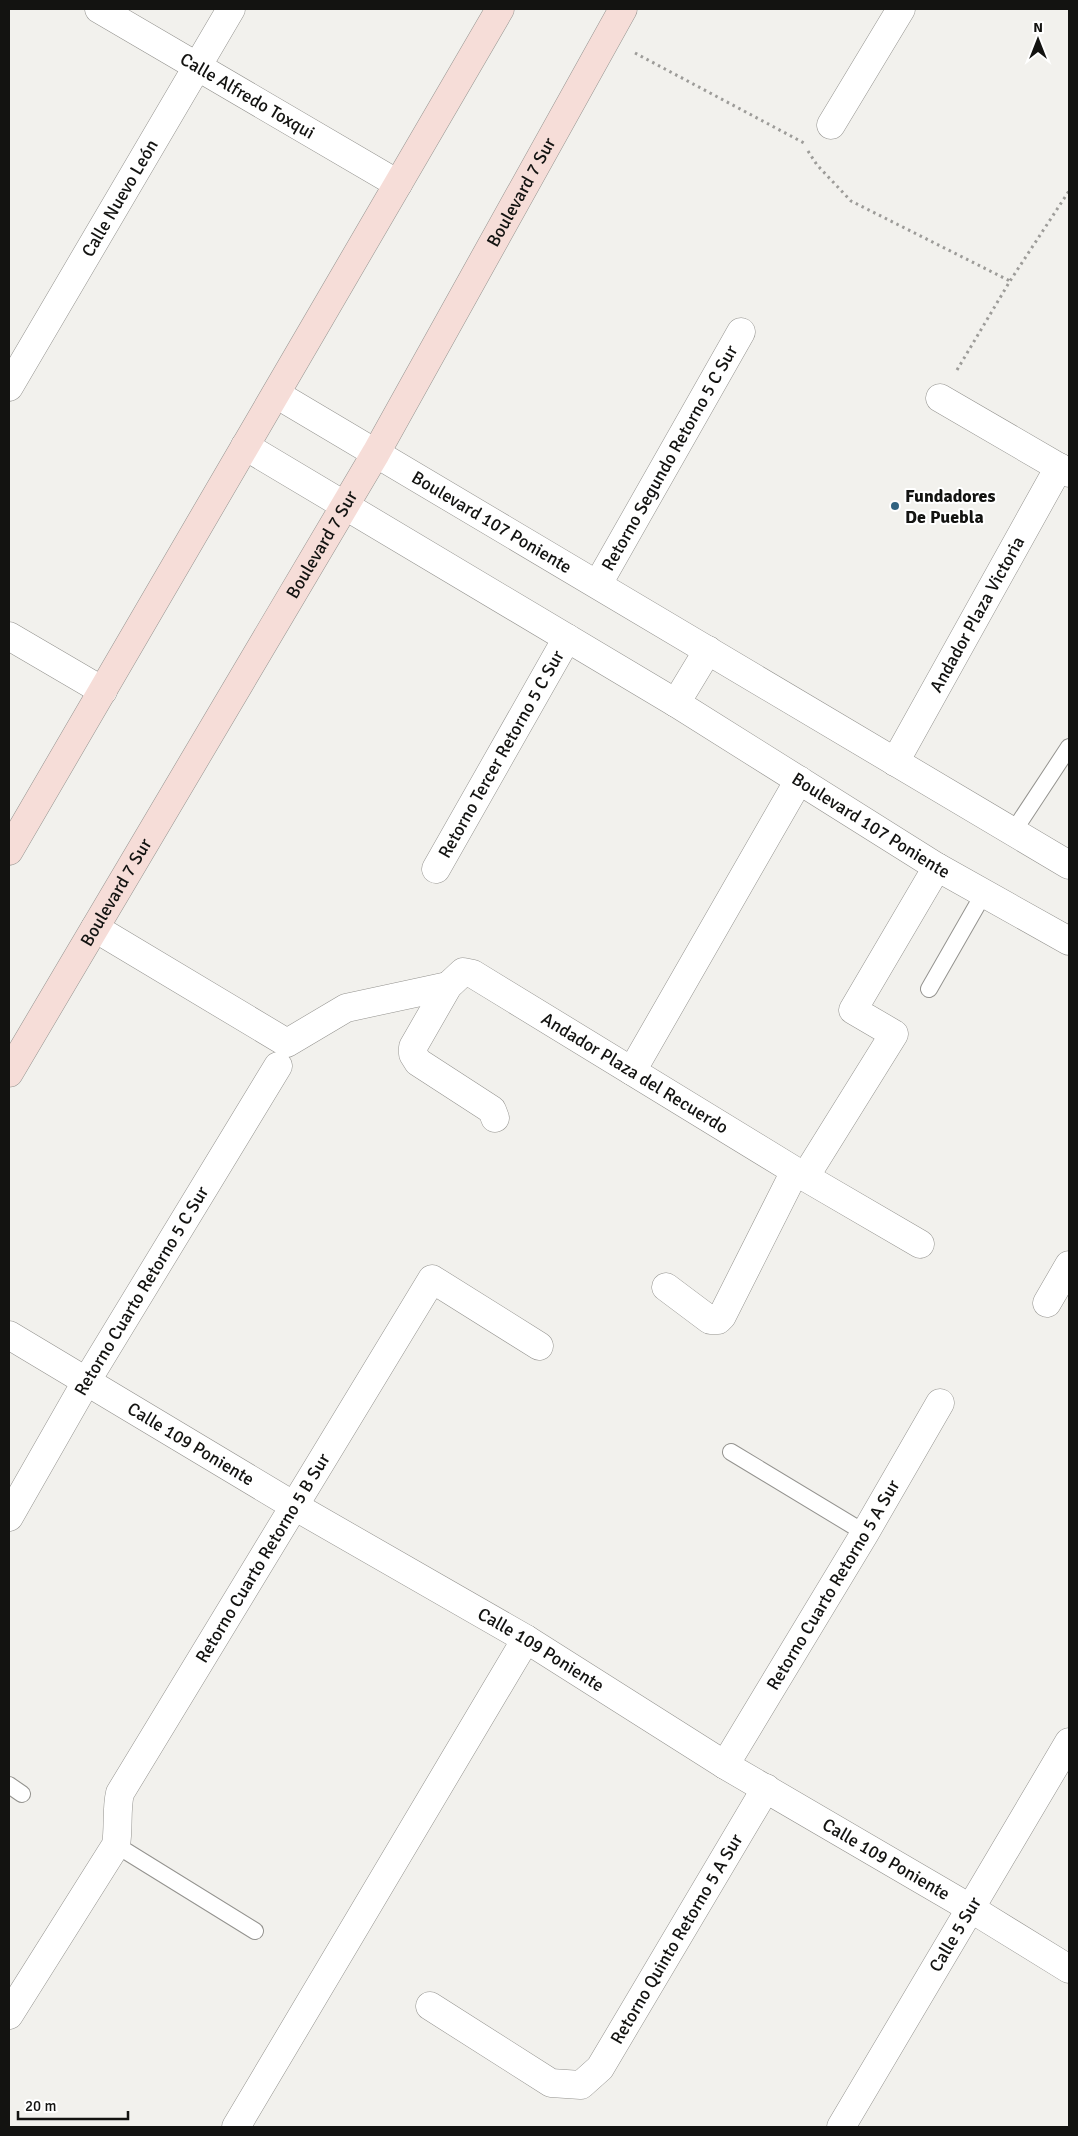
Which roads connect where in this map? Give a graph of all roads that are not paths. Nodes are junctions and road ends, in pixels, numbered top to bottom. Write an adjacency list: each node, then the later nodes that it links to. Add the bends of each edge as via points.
1 (99, 9): 6 (street, Calle Alfredo Toxqui)
2 (231, 9): 6 (street, Calle Nuevo León)
3 (500, 9): 8 (street)
4 (623, 9): 14 (street, Boulevard 7 Sur)
5 (901, 9): 7 (street)
6 (197, 66): 8 (street, Calle Alfredo Toxqui); 10 (street, Calle Nuevo León)
7 (831, 125)
8 (398, 184): 11 (street)
9 (741, 332): 17 (street, Retorno Segundo Retorno 5 C Sur)
10 (9, 387)
11 (276, 394): 13 (street); 14 (street, Boulevard 107 Poniente)
12 (940, 398): 15 (street, Andador Plaza Victoria)
13 (246, 446): 16 (street, Boulevard 107 Poniente); 21 (street)
14 (376, 453): 16 (street, Boulevard 7 Sur); 17 (street, Boulevard 107 Poniente)
15 (1064, 470): 24 (street, Andador Plaza Victoria)
16 (344, 505): 19 (street, Boulevard 107 Poniente); 32 (street, Boulevard 7 Sur)
17 (598, 584): 20 (street, Boulevard 107 Poniente)
18 (9, 636): 21 (street)
19 (568, 638): 22 (street, Boulevard 107 Poniente); 30 (street, Retorno Tercer Retorno 5 C Sur)
20 (708, 650): 22 (street); 24 (street, Boulevard 107 Poniente)
21 (103, 690): 27 (street)
22 (676, 703): 25 (street, Boulevard 107 Poniente)
23 (1069, 747): 26 (lane)
24 (895, 762): 26 (street, Boulevard 107 Poniente)
25 (799, 780): 29 (street, Boulevard 107 Poniente); 37 (street)
26 (1014, 832): 28 (street, Boulevard 107 Poniente)
27 (9, 851)
28 (1069, 865)
29 (937, 867): 31 (street, Boulevard 107 Poniente); 40 (street, via 853,1010 894,1034)
30 (436, 869)
31 (984, 893): 33 (street, Boulevard 107 Poniente); 35 (lane)
32 (95, 928): 34 (street, via 287,1042 346,1008); 38 (street, Boulevard 7 Sur)
33 (1069, 941)
34 (455, 979): 37 (street, Andador Plaza del Recuerdo, via 473,974); 39 (street, via 413,1047 413,1054 418,1062 492,1110)
35 (929, 989)
36 (278, 1066): 47 (street, Retorno Cuarto Retorno 5 C Sur)
37 (632, 1071): 40 (street, Andador Plaza del Recuerdo)
38 (9, 1073)
39 (495, 1118)
40 (800, 1174): 41 (street, Andador Plaza del Recuerdo); 43 (street, via 718,1320 710,1320)
41 (920, 1244)
42 (1069, 1265): 44 (street)
43 (666, 1287)
44 (1047, 1303)
45 (9, 1335): 47 (street, Calle 109 Poniente)
46 (539, 1346): 50 (street, Retorno Cuarto Retorno 5 B Sur, via 432,1279)
47 (86, 1382): 50 (street, Calle 109 Poniente); 51 (street, Retorno Cuarto Retorno 5 C Sur)
48 (940, 1403): 52 (street, Retorno Cuarto Retorno 5 A Sur)
49 (730, 1452): 52 (lane)
50 (296, 1507): 53 (street, Calle 109 Poniente); 57 (street, Retorno Cuarto Retorno 5 B Sur, via 120,1793)
51 (9, 1517)
52 (865, 1533): 55 (street, Retorno Cuarto Retorno 5 A Sur)
53 (526, 1639): 55 (street, Calle 109 Poniente); 63 (street)
54 (1069, 1742): 58 (street, Calle 5 Sur)
55 (725, 1765): 56 (street, Calle 109 Poniente)
56 (766, 1788): 58 (street, Calle 109 Poniente); 61 (street, Retorno Quinto Retorno 5 A Sur, via 600,2068 581,2085 551,2082)
57 (116, 1845): 59 (lane); 62 (street)
58 (970, 1908): 60 (street, Calle 109 Poniente); 64 (street, Calle 5 Sur)
59 (255, 1931)
60 (1069, 1969)
61 (430, 2006)
62 (9, 2015)
63 (236, 2127)
64 (841, 2127)

